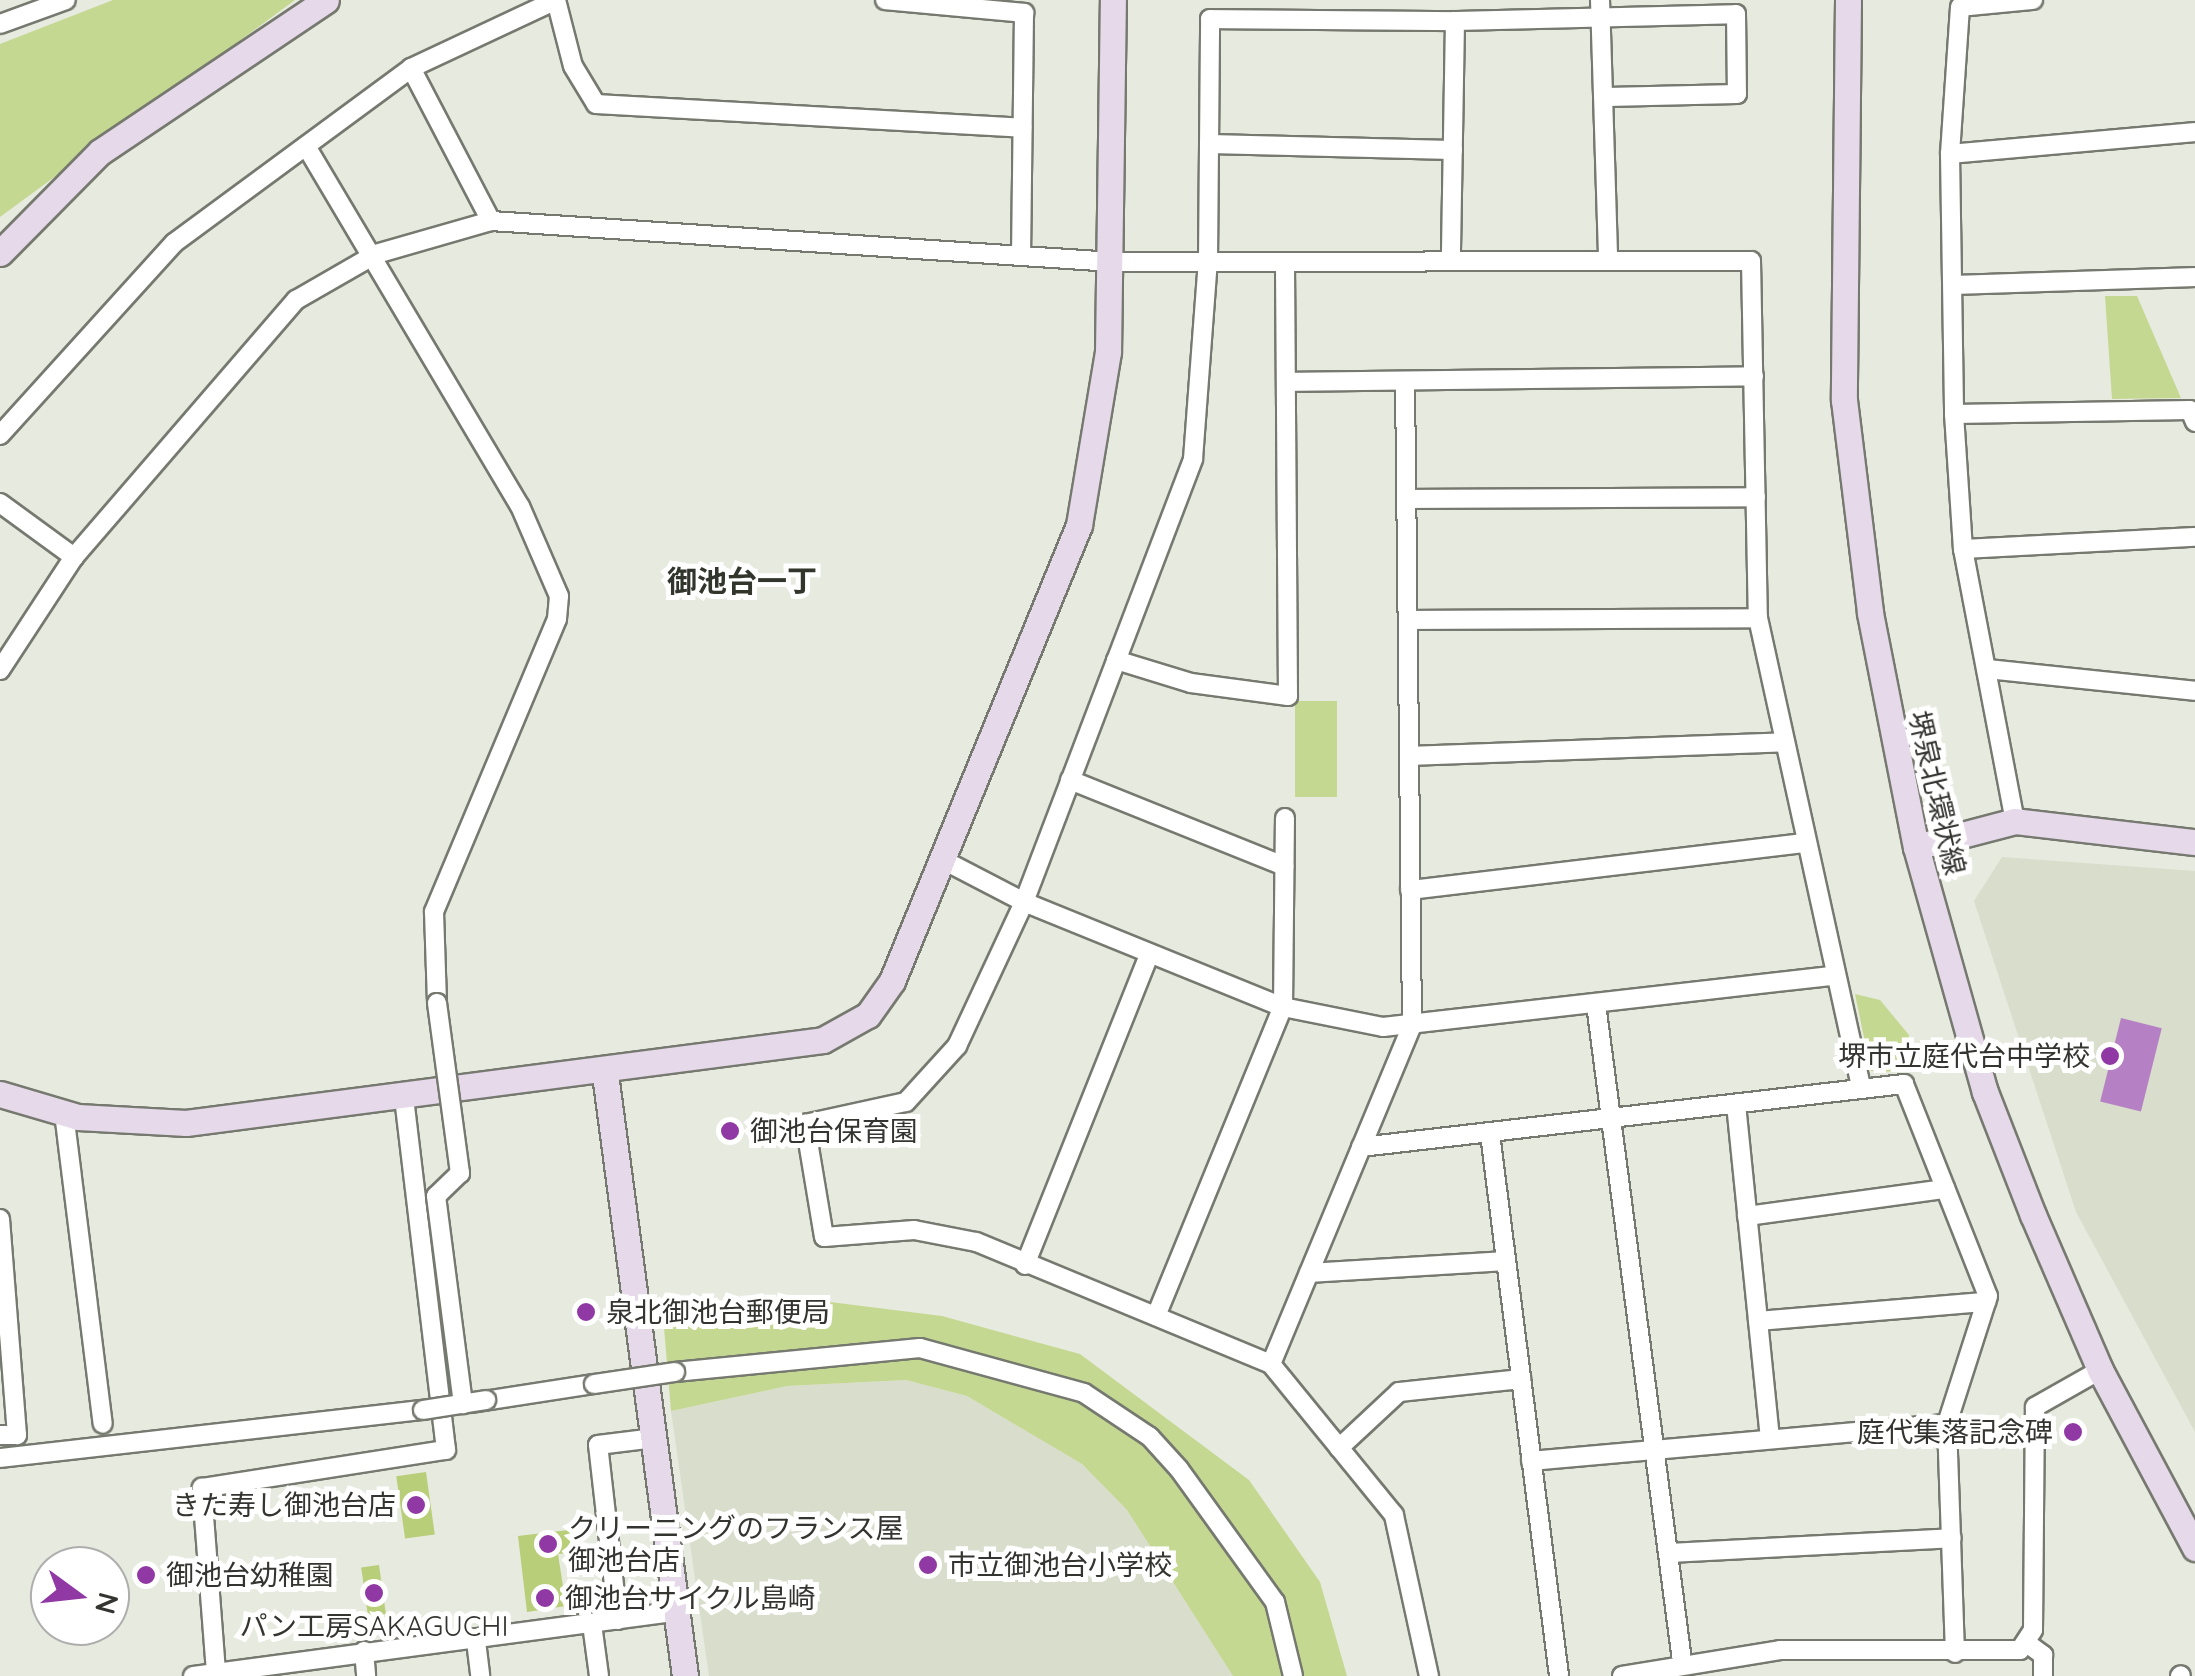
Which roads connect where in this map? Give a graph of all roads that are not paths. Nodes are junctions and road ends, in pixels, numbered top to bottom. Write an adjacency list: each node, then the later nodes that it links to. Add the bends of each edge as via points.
1 (66, 0): 10 (street)
2 (326, 0): 20 (street, via 100,152)
3 (556, 0): 11 (street); 13 (street, via 573,66 596,104)
4 (885, 0): 13 (street, via 1024,13)
5 (1113, 0): 26 (street)
6 (1848, 0): 55 (street, 堺泉北環状線, via 1844,400 1870,613)
7 (2033, 0): 18 (street, via 1960,8)
8 (1600, 8): 9 (street); 12 (street); 12 (street, via 1736,14 1737,94)
9 (1456, 21): 15 (street, via 1210,19); 17 (street)
10 (0, 24)
11 (412, 68): 16 (street); 19 (street)
12 (1607, 97): 23 (street)
13 (1022, 128): 22 (street)
14 (2195, 132): 18 (street)
15 (1209, 144): 17 (street); 25 (street)
16 (306, 146): 21 (street); 35 (street, via 174,243)
17 (1453, 150): 24 (street)
18 (1950, 154): 29 (street)
19 (491, 221): 21 (street); 22 (street)
20 (0, 253)
21 (376, 254): 41 (street, via 296,300); 86 (street, bridge, via 551,563 559,596 557,619 434,912 436,1002 460,1173 436,1196)
22 (1021, 256): 26 (street)
23 (1608, 259): 24 (street); 30 (street, via 1752,262)
24 (1450, 260): 27 (street)
25 (1208, 261): 26 (street); 27 (street); 44 (street, via 1193,459)
26 (1113, 262): 56 (street, via 1098,445 1079,526)
27 (1286, 262): 31 (street)
28 (2195, 277): 29 (street)
29 (1955, 285): 33 (street)
30 (1754, 376): 32 (street); 36 (street)
31 (1287, 382): 32 (street); 44 (street, via 1288,696 1191,684)
32 (1406, 382): 37 (street)
33 (1954, 414): 34 (street, via 2190,410); 40 (street)
34 (2195, 422)
35 (0, 435)
36 (1756, 497): 37 (street); 42 (street)
37 (1408, 499): 43 (street)
38 (0, 502): 41 (street)
39 (2195, 536): 40 (street)
40 (1963, 549): 45 (street)
41 (74, 557): 46 (street)
42 (1758, 618): 43 (street); 48 (street)
43 (1408, 620): 49 (street)
44 (1116, 660): 50 (street)
45 (1987, 669): 47 (street); 52 (street)
46 (0, 670)
47 (2195, 691)
48 (1784, 742): 49 (street); 54 (street)
49 (1410, 756): 58 (street)
50 (1070, 780): 57 (street); 59 (street)
51 (1286, 818): 57 (street)
52 (2015, 821): 53 (street); 55 (street)
53 (2195, 842)
54 (1805, 843): 58 (street); 61 (street)
55 (1916, 848): 84 (street, 堺泉北環状線, via 1985,1092)
56 (943, 860): 59 (street); 65 (street, via 892,981 868,1015 823,1040)
57 (1284, 866): 63 (street)
58 (1410, 890): 64 (street)
59 (1024, 902): 60 (street); 78 (street, via 957,1046 906,1102 805,1124 824,1237 914,1230 976,1242)
60 (1149, 955): 63 (street); 78 (street)
61 (1833, 976): 62 (street); 66 (street)
62 (1596, 1004): 64 (street); 71 (street)
63 (1283, 1007): 64 (street); 81 (street)
64 (1412, 1026): 73 (street)
65 (605, 1074): 68 (street); 91 (street)
66 (1861, 1087): 69 (street); 74 (street, via 1904,1084)
67 (0, 1094): 70 (street)
68 (404, 1100): 70 (street, via 186,1123); 107 (street, via 446,1450 202,1488)
69 (1736, 1104): 71 (street); 75 (street)
70 (64, 1113): 87 (street)
71 (1614, 1122): 72 (street); 92 (street)
72 (1490, 1134): 73 (street); 77 (street)
73 (1361, 1146): 79 (street)
74 (1946, 1189): 75 (street); 80 (street)
75 (1748, 1216): 82 (street)
76 (0, 1220): 89 (street, via 17,1435)
77 (1506, 1261): 79 (street); 85 (street)
78 (1025, 1265): 81 (street)
79 (1309, 1273): 83 (street)
80 (1986, 1302): 82 (street); 88 (street)
81 (1156, 1316): 83 (street)
82 (1758, 1321): 90 (street)
83 (1271, 1364): 93 (street)
84 (2100, 1370): 97 (street, 堺泉北環状線); 103 (street, via 2035,1408)
85 (1521, 1378): 93 (street, via 1399,1392); 95 (street)
86 (465, 1404): 94 (street, bridge); 114 (street, bridge, via 675,1372 920,1348 1084,1392 1150,1437 1179,1469 1275,1602)
87 (103, 1424)
88 (1947, 1424): 90 (street); 96 (street)
89 (0, 1435)
90 (1770, 1436): 92 (street)
91 (655, 1438): 99 (street); 100 (street, via 598,1446)
92 (1655, 1447): 95 (street); 98 (street)
93 (1339, 1448): 115 (street, via 1394,1515)
94 (0, 1458)
95 (1532, 1461): 116 (street)
96 (1952, 1538): 98 (street); 105 (street)
97 (2195, 1548)
98 (1668, 1552): 106 (street)
99 (677, 1611): 100 (street); 113 (street)
100 (618, 1620): 101 (street)
101 (592, 1624): 102 (street); 112 (street)
102 (476, 1641): 104 (street); 111 (street)
103 (2028, 1644): 105 (street); 118 (street, via 2043,1654)
104 (364, 1651): 108 (street); 110 (street)
105 (1955, 1652): 106 (street, via 1780,1650)
106 (1682, 1660): 117 (street)
107 (216, 1672): 108 (street); 109 (street)
108 (240, 1672)
109 (193, 1676)
110 (366, 1676)
111 (480, 1676)
112 (599, 1676)
113 (686, 1676)
114 (1293, 1676)
115 (1429, 1676)
116 (1559, 1676)
117 (1622, 1676)
118 (2043, 1676)

